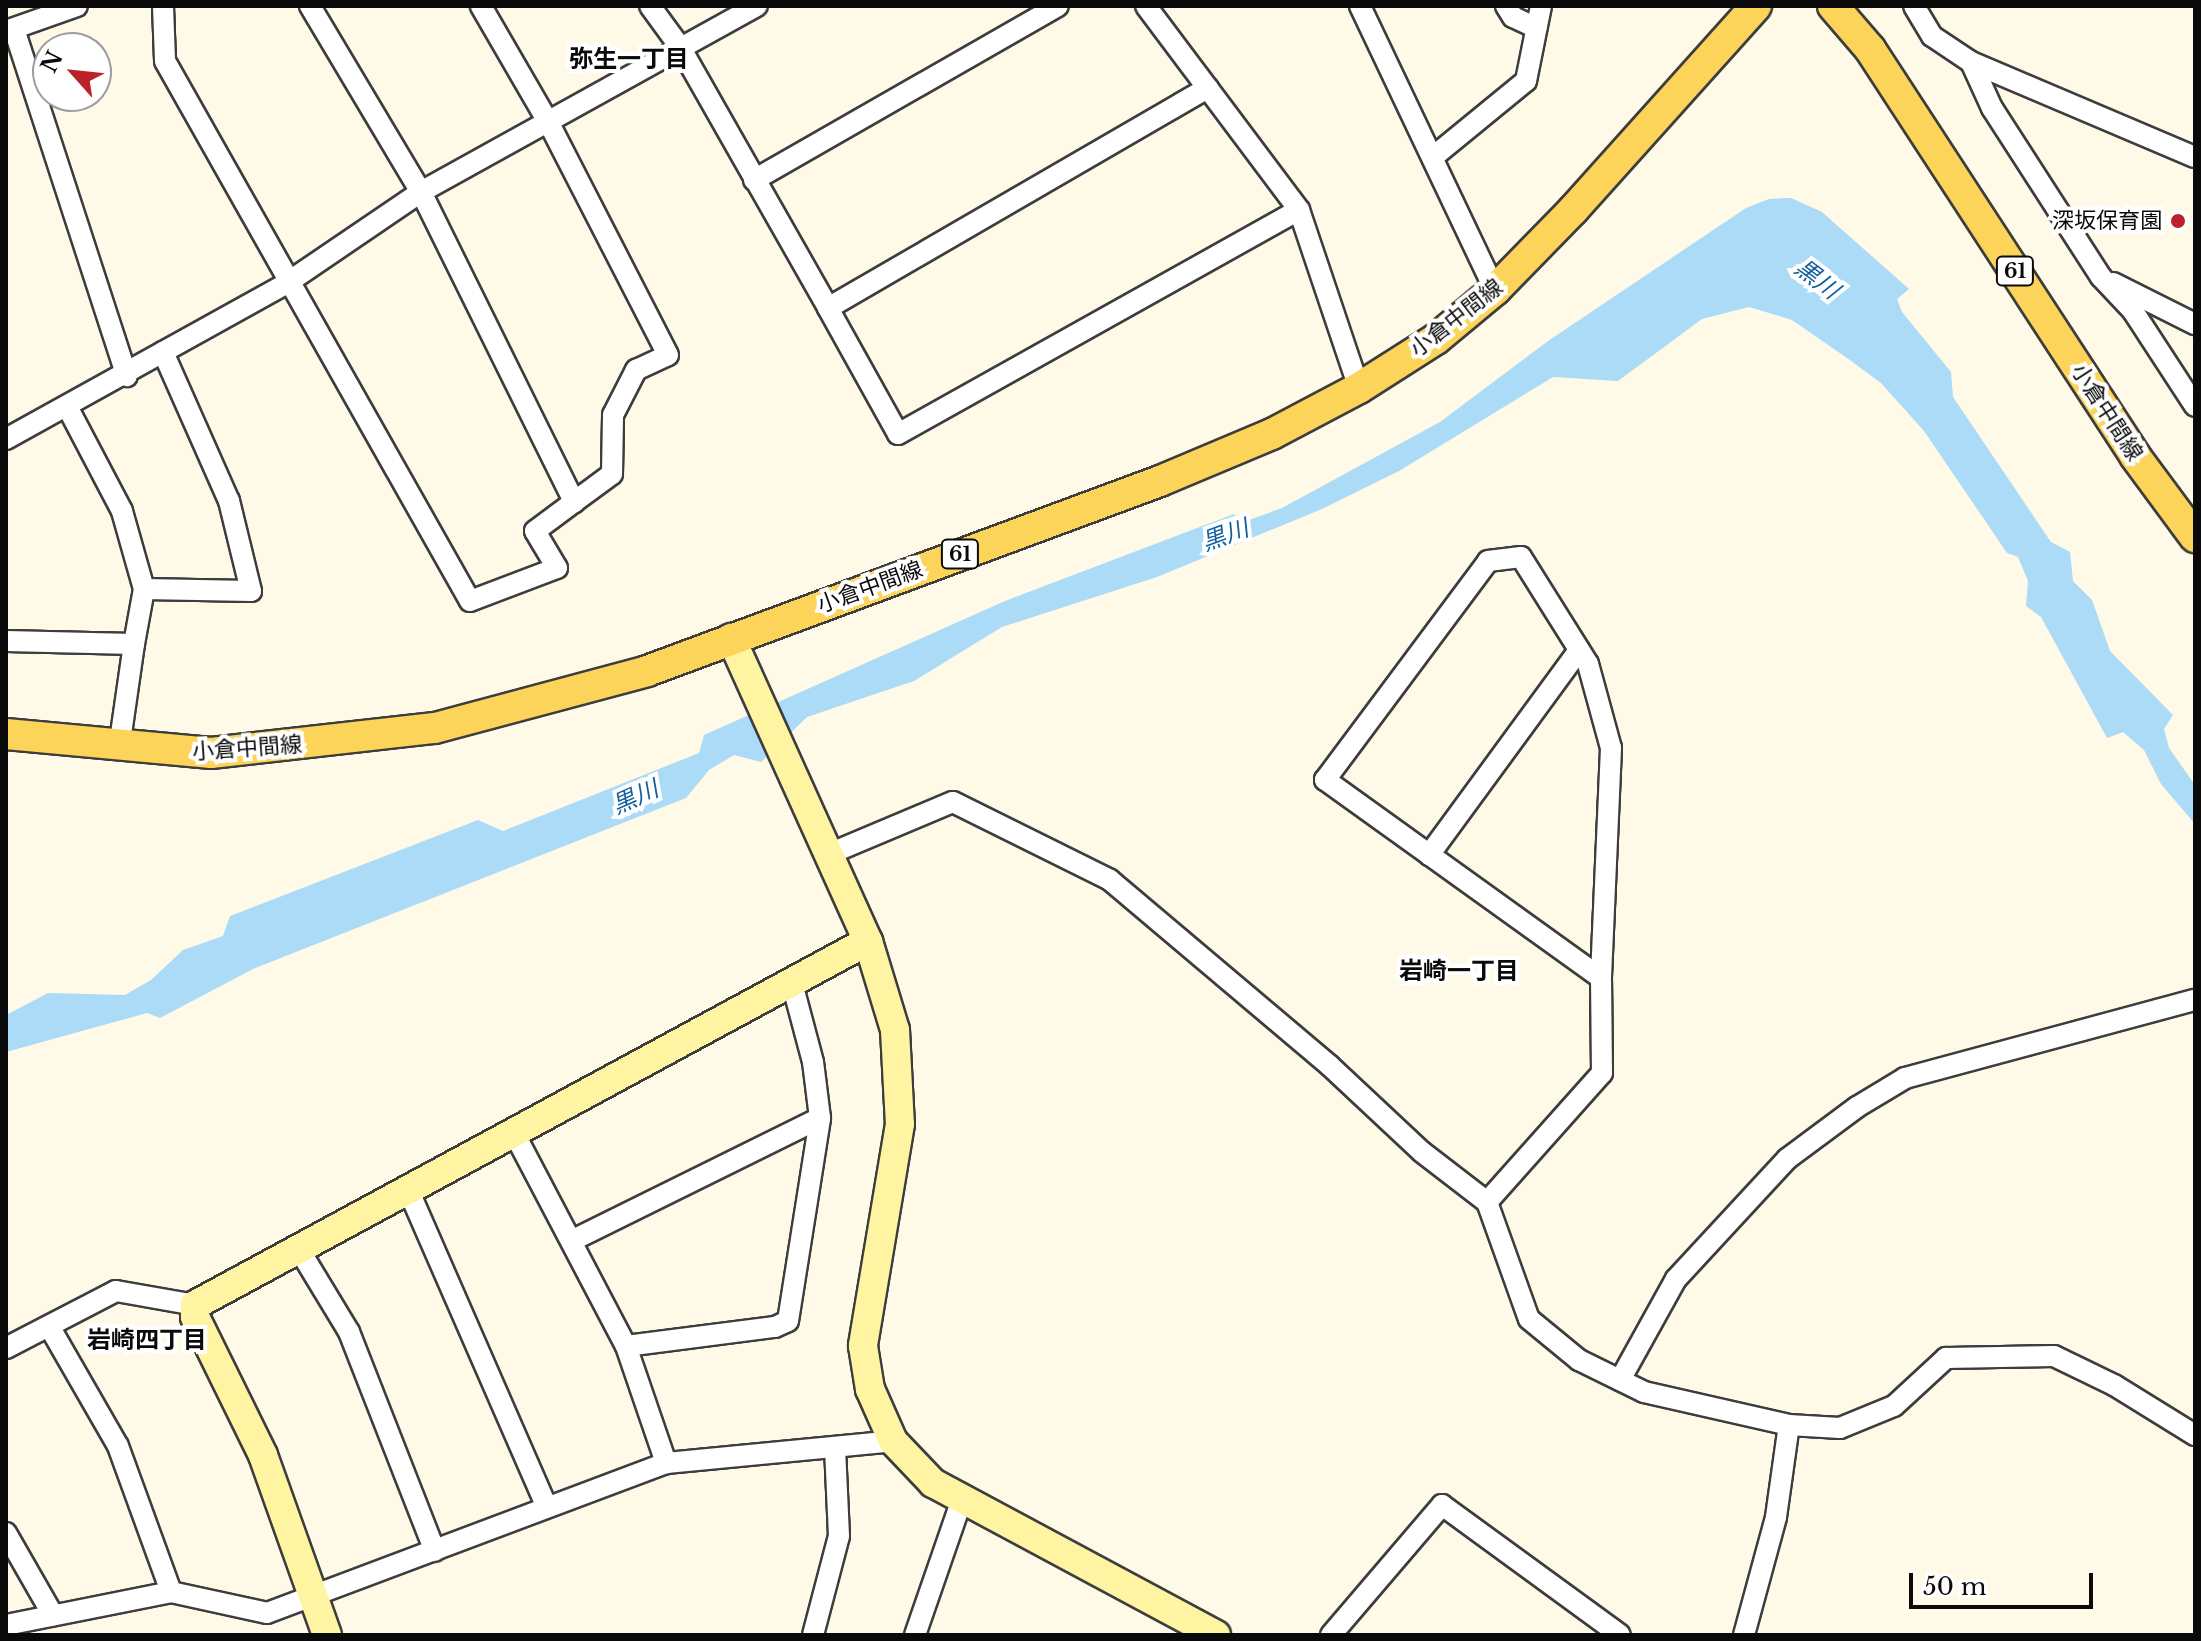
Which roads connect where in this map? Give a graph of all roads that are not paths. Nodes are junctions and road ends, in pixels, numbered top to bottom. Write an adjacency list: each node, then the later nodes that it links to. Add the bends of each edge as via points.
1 (77, 6): 16 (street)
2 (163, 6): 27 (street, via 165,61)
3 (310, 6): 24 (street)
4 (481, 6): 20 (street)
5 (650, 6): 17 (street)
6 (757, 6): 17 (street)
7 (1058, 6): 23 (street)
8 (1146, 6): 19 (street)
9 (1360, 6): 21 (street)
10 (1506, 6): 15 (street, via 1513,17)
11 (1541, 6): 15 (street)
12 (1756, 6): 28 (main road, 小倉中間線 / 61)
13 (1833, 6): 38 (main road, 小倉中間線 / 61, via 1870,49 2135,456)
14 (1914, 6): 18 (street, via 1932,36)
15 (1537, 28): 21 (street, via 1526,81)
16 (10, 30): 32 (street)
17 (680, 47): 20 (street); 23 (street)
18 (1971, 62): 22 (street); 26 (street, via 1992,108)
19 (1208, 88): 25 (street); 29 (street)
20 (547, 120): 24 (street); 37 (street, via 668,355 636,370 613,415 612,474)
21 (1433, 157): 28 (street)
22 (2195, 157)
23 (754, 180): 29 (street)
24 (421, 192): 27 (street); 37 (street)
25 (1299, 210): 29 (street, via 898,434); 33 (street)
26 (2101, 277): 30 (street); 34 (street, via 2133,311)
27 (287, 283): 31 (street); 37 (street, via 470,601 557,568 535,531)
28 (1495, 290): 33 (main road, 小倉中間線 / 61, via 1436,339)
29 (828, 308)
30 (2195, 324)
31 (163, 352): 32 (street); 39 (street, via 229,501 251,591)
32 (127, 376): 35 (street)
33 (1359, 388): 40 (main road, 小倉中間線 / 61, via 1272,434 1160,481)
34 (2195, 406)
35 (68, 408): 36 (street); 39 (street, via 122,511)
36 (6, 439)
37 (574, 502)
38 (2195, 537)
39 (144, 589): 42 (street)
40 (731, 638): 45 (main road, 小倉中間線 / 61, via 554,700 435,728 211,753); 46 (street)
41 (6, 641): 42 (street)
42 (134, 644): 45 (street)
43 (1579, 650): 47 (street); 47 (street, via 1521,557 1488,561 1325,780); 49 (street, via 1611,748)
44 (6, 734): 45 (main road, 小倉中間線 / 61)
45 (119, 748)
46 (829, 854): 48 (street); 55 (street, via 953,802 1110,880 1329,1065 1422,1152)
47 (1429, 855): 49 (street)
48 (868, 941): 50 (street); 65 (street, via 895,1030 900,1124 863,1346 870,1389)
49 (1601, 978): 55 (street, via 1602,1073)
50 (792, 983): 52 (street, via 813,1062); 53 (street)
51 (2195, 1000): 62 (street, via 1905,1078 1857,1107 1787,1159 1676,1279)
52 (820, 1118): 56 (street); 60 (street, via 788,1321)
53 (513, 1131): 54 (street); 56 (street)
54 (407, 1187): 57 (street); 69 (street)
55 (1487, 1202): 62 (street, via 1529,1319 1579,1360)
56 (573, 1240): 60 (street)
57 (297, 1246): 58 (street); 71 (street, via 349,1332)
58 (195, 1305): 59 (street, via 116,1291); 73 (street, via 195,1317 263,1455)
59 (49, 1326): 61 (street); 72 (street, via 118,1446)
60 (626, 1346): 67 (street)
61 (6, 1348)
62 (1620, 1380): 63 (street, via 1644,1392)
63 (1789, 1425): 64 (street, via 1840,1428 1894,1406 1946,1358 2054,1356 2114,1385); 82 (street, via 1776,1517)
64 (2195, 1435)
65 (893, 1441): 66 (street); 68 (street, via 933,1483)
66 (835, 1447): 67 (street); 77 (street, via 839,1536)
67 (666, 1463): 69 (street)
68 (962, 1499): 78 (street); 79 (street)
69 (547, 1507): 71 (street)
70 (6, 1533): 74 (street)
71 (435, 1551): 73 (street)
72 (171, 1592): 73 (street, via 267,1613); 74 (street)
73 (312, 1597): 76 (street)
74 (53, 1615): 75 (street)
75 (6, 1625)
76 (327, 1635)
77 (813, 1635)
78 (915, 1635)
79 (1216, 1635)
80 (1331, 1635): 81 (street, via 1442,1505)
81 (1620, 1635)
82 (1744, 1635)

